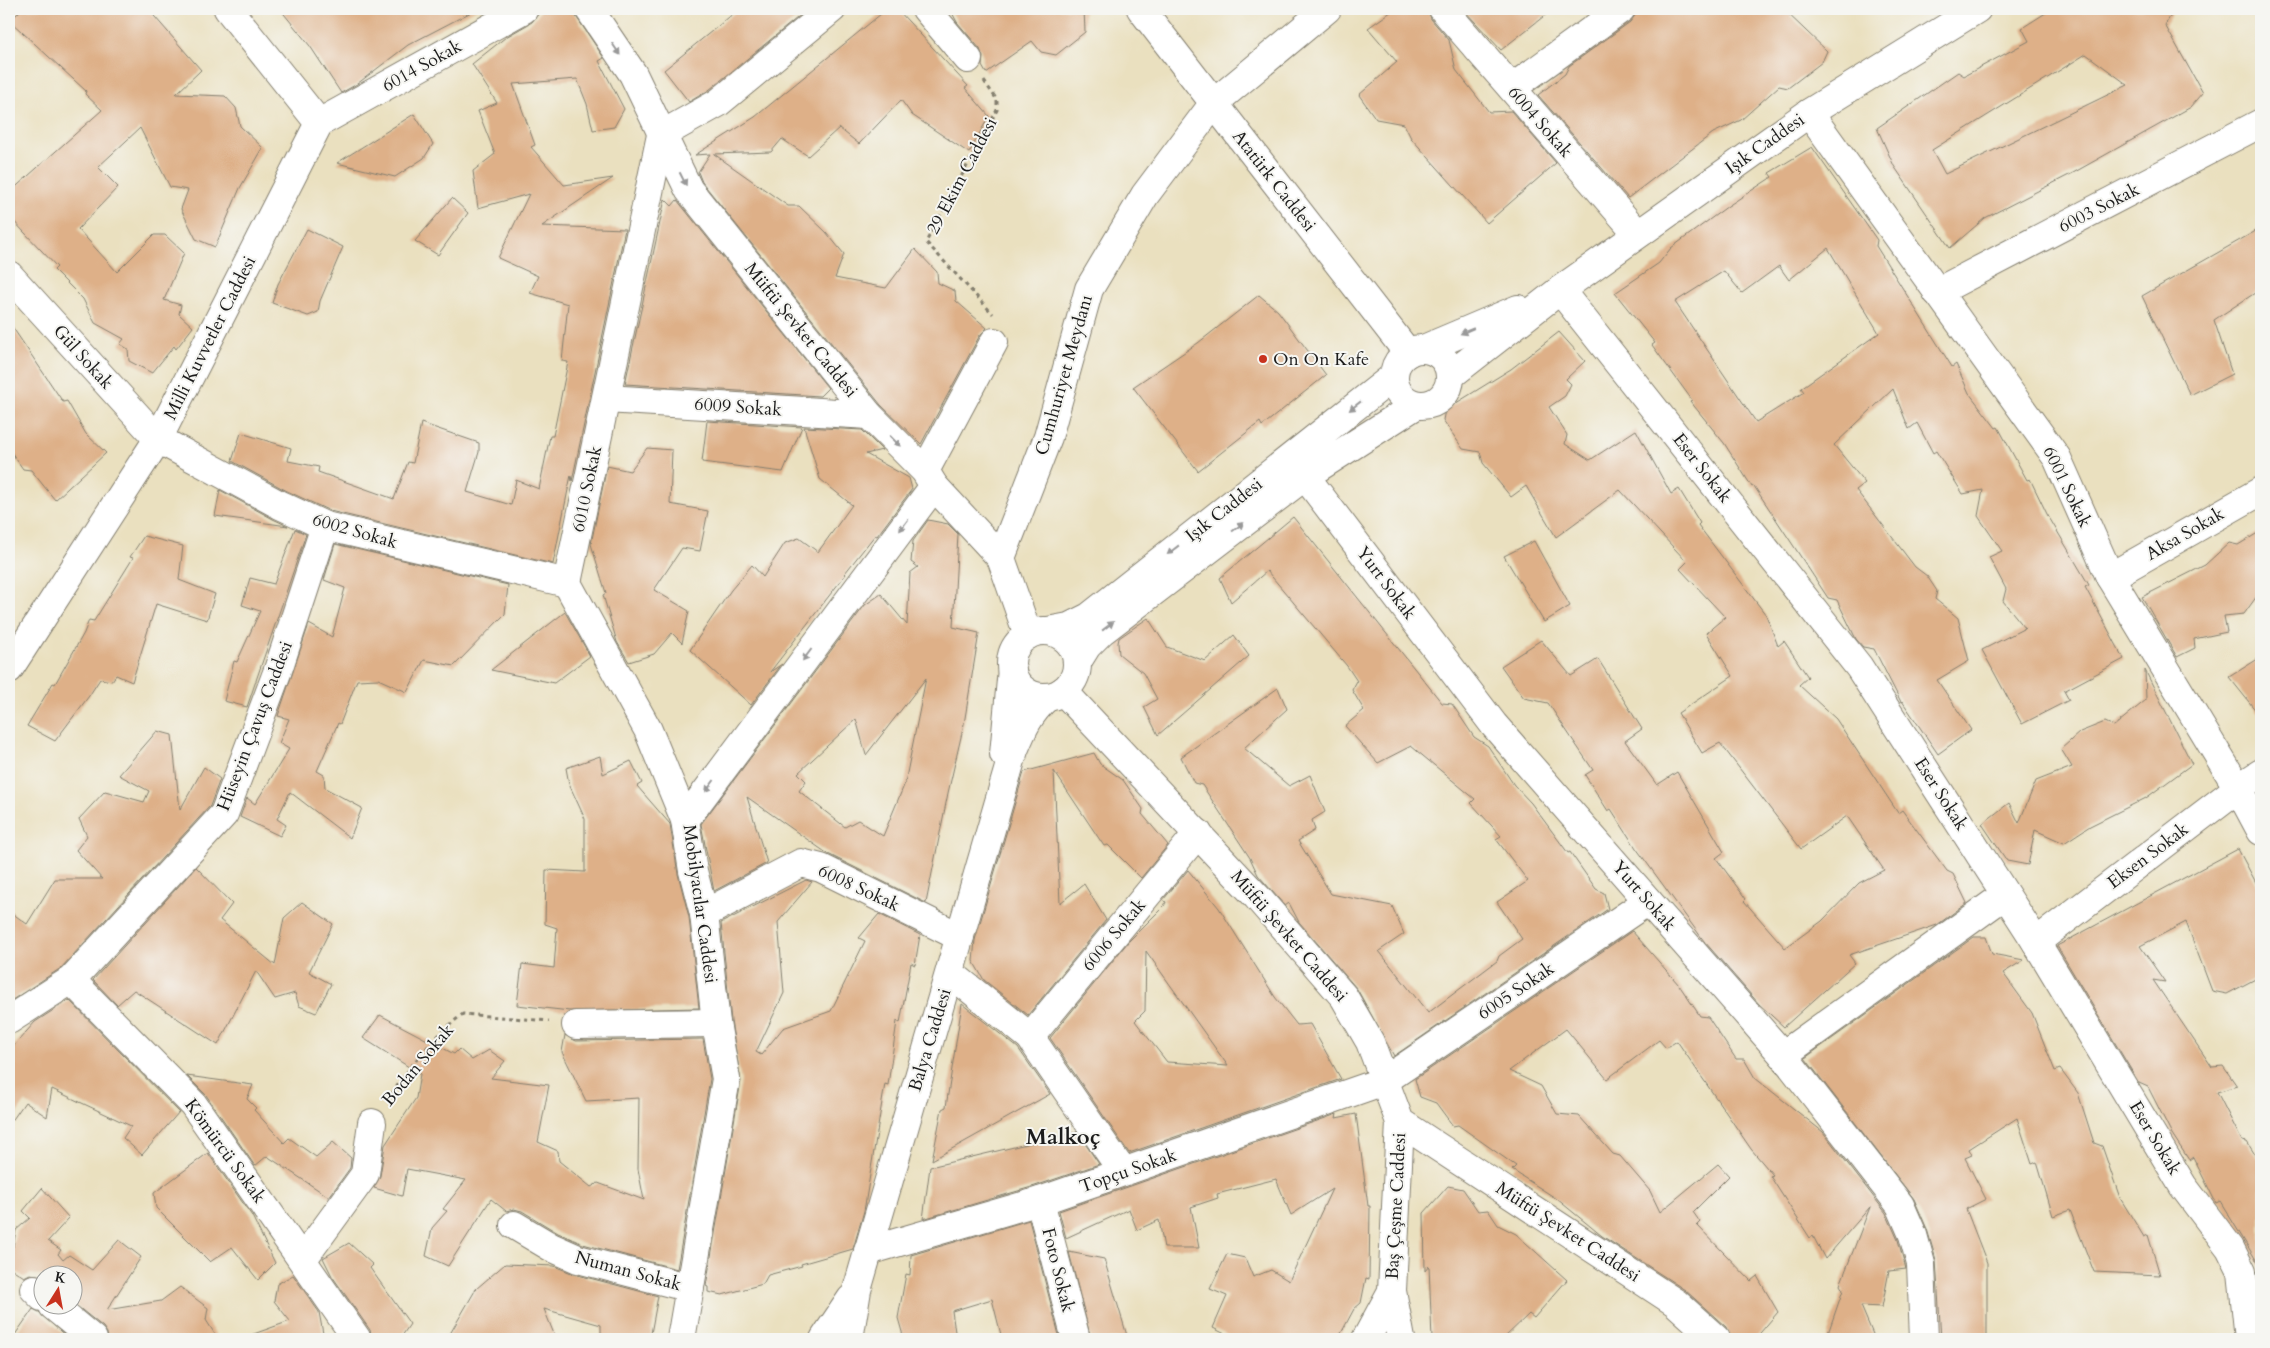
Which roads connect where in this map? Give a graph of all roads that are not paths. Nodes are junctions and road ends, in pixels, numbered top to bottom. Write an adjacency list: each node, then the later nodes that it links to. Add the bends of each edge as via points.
1 (228, 9): 15 (street)
2 (524, 9): 15 (street, 6014 Sokak)
3 (589, 9): 17 (street, Müftü Şevket Caddesi, one-way to 17, via 632,74)
4 (832, 9): 17 (street, via 718,103)
5 (926, 9): 11 (street)
6 (1141, 9): 13 (street, Atatürk Caddesi)
7 (1327, 9): 13 (street, Cumhuriyet Meydanı)
8 (1442, 9): 12 (street, 6004 Sokak)
9 (1614, 11): 12 (street)
10 (1967, 11): 14 (street, Işık Caddesi)
11 (968, 59)
12 (1512, 88): 18 (street, 6004 Sokak)
13 (1214, 103): 23 (street, Atatürk Caddesi); 34 (street, Cumhuriyet Meydanı, via 1145,195 1088,289 1048,437)
14 (1808, 114): 18 (street, Işık Caddesi); 21 (street, 6001 Sokak)
15 (319, 123): 29 (street, Milli Kuvvetler Caddesi)
16 (2261, 123): 21 (street, 6003 Sokak)
17 (662, 135): 26 (street, 6010 Sokak); 28 (street, Müftü Şevket Caddesi, one-way to 28, via 689,190)
18 (1638, 234): 20 (street, Işık Caddesi)
19 (9, 275): 29 (street, Gül Sokak)
20 (1560, 290): 23 (street, Işık Caddesi, one-way to 23); 24 (street, Işık Caddesi); 48 (street, Eser Sokak, via 1859,667)
21 (1937, 292): 35 (street, 6001 Sokak, via 2057,458)
22 (994, 342): 31 (street)
23 (1417, 350): 24 (street, via 1444,358); 25 (street, Işık Caddesi, via 1400,358)
24 (1451, 375): 27 (street, Işık Caddesi, via 1450,384 1441,399 1424,406)
25 (1394, 376): 27 (street, via 1399,394); 37 (street, Işık Caddesi, one-way to 37, via 1089,616 1069,627)
26 (606, 399): 28 (street, 6009 Sokak); 36 (street, 6010 Sokak)
27 (1416, 405): 30 (street, Işık Caddesi)
28 (869, 416): 31 (street, Müftü Şevket Caddesi, one-way to 31)
29 (158, 439): 33 (street, 6002 Sokak); 39 (street, Milli Kuvvetler Caddesi)
30 (1305, 476): 38 (street, Işık Caddesi, one-way to 30, via 1102,631); 49 (street, Yurt Sokak, via 1494,725)
31 (929, 478): 34 (street, Müftü Şevket Caddesi); 45 (street, Mobilyacılar Caddesi, one-way to 45)
32 (2261, 491): 35 (street, Aksa Sokak)
33 (325, 526): 36 (street, 6002 Sokak); 54 (street, Hüseyin Çavuş Caddesi, via 278,670 224,814)
34 (1002, 558): 37 (street, Müftü Şevket Caddesi)
35 (2110, 577): 43 (street, 6001 Sokak)
36 (567, 583): 45 (street, via 648,730)
37 (1038, 633): 38 (street, via 1057,634 1070,644); 40 (street, via 1020,641 1011,659)
38 (1077, 662): 41 (street, via 1071,683)
39 (9, 669)
40 (1012, 669): 41 (street, via 1021,688 1029,694); 44 (street, Balya Caddesi)
41 (1055, 694): 44 (street, Balya Caddesi, via 1033,710 1025,724); 47 (street, Müftü Şevket Caddesi)
42 (2261, 773): 43 (street, Eksen Sokak)
43 (2238, 788): 46 (street, 6001 Sokak); 52 (street, Eksen Sokak)
44 (1002, 790): 51 (street, Balya Caddesi)
45 (685, 820): 50 (street, Mobilyacılar Caddesi)
46 (2261, 831)
47 (1198, 833): 58 (street, 6006 Sokak); 60 (street, Müftü Şevket Caddesi, via 1344,997 1370,1042)
48 (2005, 895): 52 (street, Eser Sokak); 59 (street)
49 (1648, 901): 59 (street, Yurt Sokak); 60 (street, 6005 Sokak)
50 (704, 914): 51 (street, 6008 Sokak, via 801,863 821,868); 56 (street, Mobilyacılar Caddesi)
51 (960, 937): 53 (street, Balya Caddesi)
52 (2036, 942): 82 (street, Eser Sokak, via 2183,1186 2230,1248 2242,1272)
53 (950, 973): 58 (street); 66 (street, Balya Caddesi)
54 (71, 980): 55 (street, Hüseyin Çavuş Caddesi); 67 (street, Kömürcü Sokak, via 193,1104)
55 (9, 1020)
56 (716, 1023): 57 (street); 68 (street, Mobilyacılar Caddesi, via 726,1079)
57 (576, 1025)
58 (1030, 1036): 63 (street)
59 (1783, 1055): 81 (street, Yurt Sokak, via 1900,1205 1921,1264)
60 (1384, 1080): 61 (street, Müftü Şevket Caddesi); 63 (street, Topçu Sokak)
61 (1400, 1122): 70 (street, Baş Çeşme Caddesi); 80 (street, Müftü Şevket Caddesi, via 1676,1303)
62 (372, 1124): 67 (street, Bodan Sokak, via 365,1174)
63 (1122, 1172): 64 (street, Topçu Sokak)
64 (1040, 1201): 66 (street, Topçu Sokak); 77 (street, Foto Sokak)
65 (514, 1225): 68 (street, Numan Sokak, via 578,1259)
66 (868, 1251): 69 (street, Balya Caddesi)
67 (303, 1260): 73 (street, Kömürcü Sokak)
68 (690, 1288): 74 (street, Mobilyacılar Caddesi)
69 (857, 1290): 75 (street, Balya Caddesi); 76 (street, Balya Caddesi)
70 (1392, 1291): 78 (street, Baş Çeşme Caddesi); 79 (street, Baş Çeşme Caddesi)
71 (66, 1316): 72 (street)
72 (93, 1339)
73 (357, 1339)
74 (681, 1339)
75 (824, 1339)
76 (849, 1339)
77 (1076, 1339)
78 (1366, 1339)
79 (1401, 1339)
80 (1716, 1339)
81 (1924, 1339)
82 (2249, 1339)

